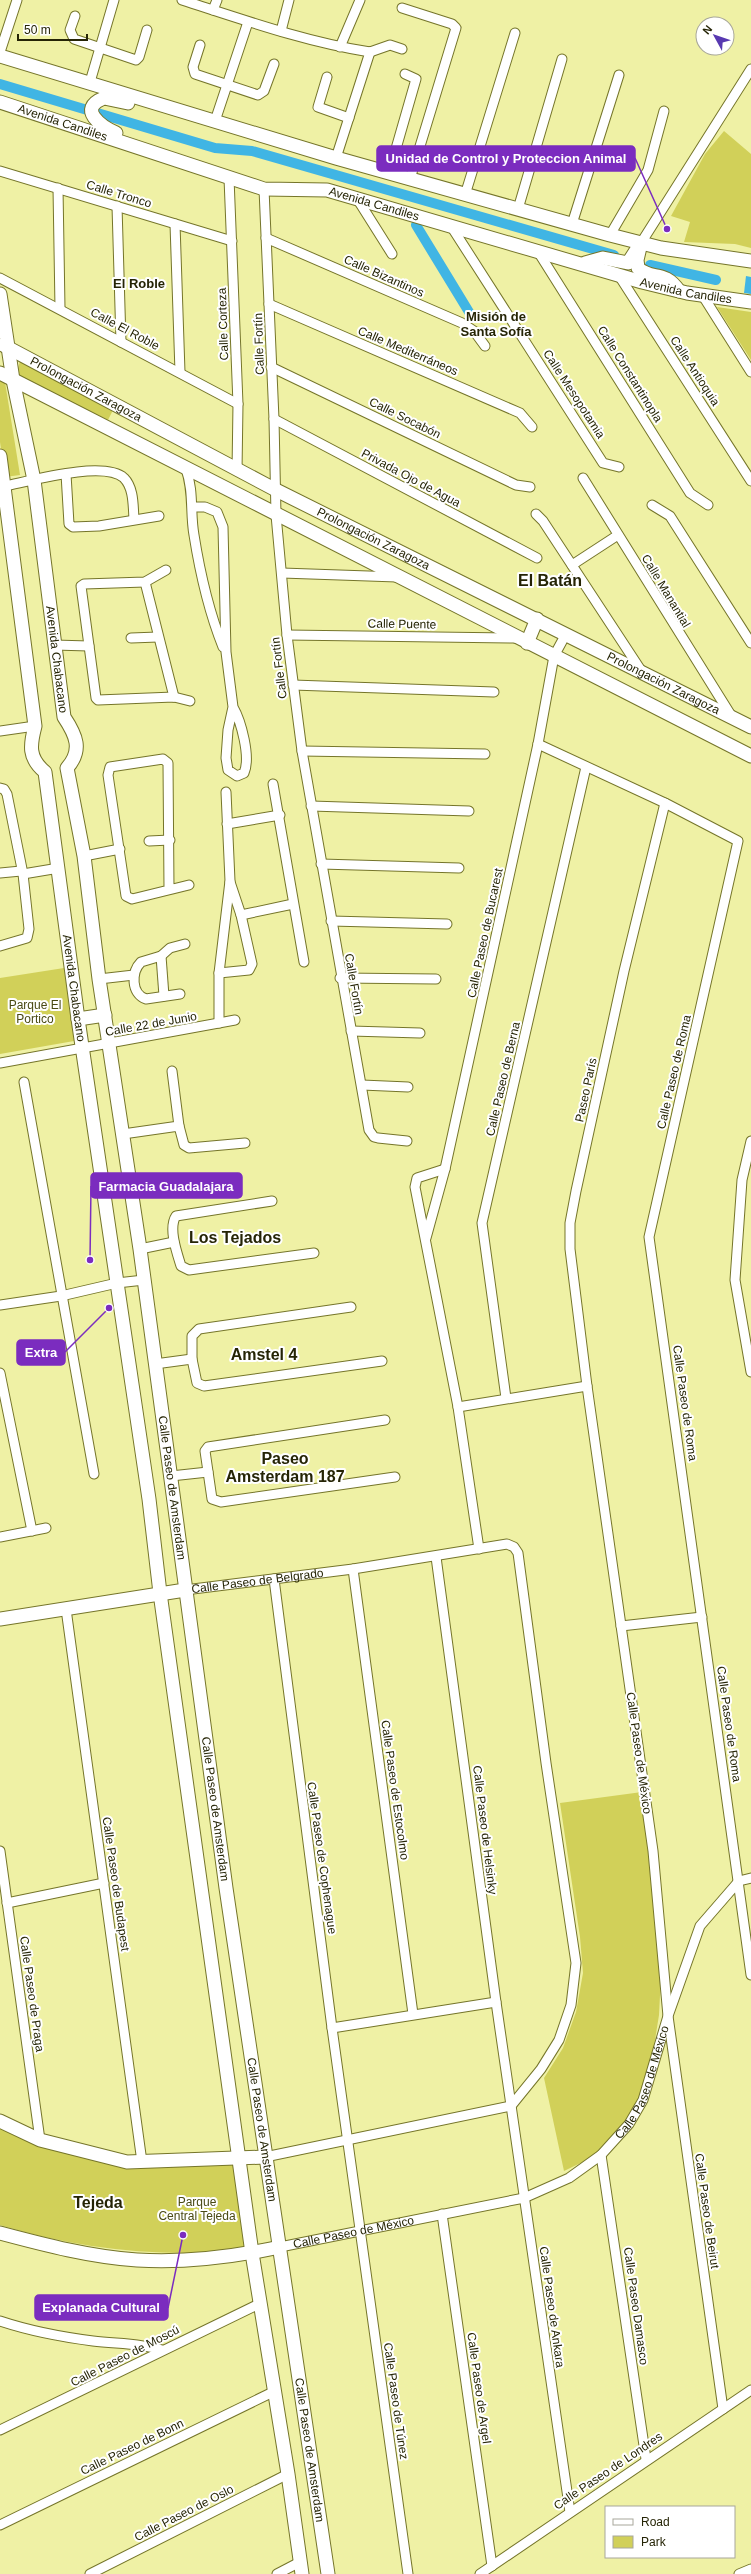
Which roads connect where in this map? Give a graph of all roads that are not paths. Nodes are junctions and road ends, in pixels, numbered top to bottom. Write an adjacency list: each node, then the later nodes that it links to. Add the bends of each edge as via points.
1 (16, 0): 18 (street)
2 (114, 0): 15 (street)
3 (182, 0): 8 (street)
4 (217, 0): 8 (street)
5 (289, 0): 12 (street)
6 (360, 0): 16 (street)
7 (402, 8): 39 (street, via 452,24 456,28)
8 (213, 10): 10 (street)
9 (75, 16): 15 (street, via 70,30 71,37)
10 (248, 22): 12 (street); 28 (street)
11 (147, 30): 15 (street, via 136,60)
12 (281, 31): 16 (street)
13 (515, 33): 42 (street)
14 (200, 45): 28 (street, via 193,67 195,74)
15 (101, 47): 27 (street)
16 (340, 47): 19 (street)
17 (402, 49): 19 (street, via 390,45)
18 (0, 52)
19 (370, 52): 32 (street)
20 (0, 56): 27 (main road)
21 (562, 59): 45 (street)
22 (274, 64): 28 (street, via 261,95)
23 (751, 69): 52 (street)
24 (405, 74): 37 (street, via 416,79)
25 (619, 75): 48 (street)
26 (327, 77): 32 (street, via 318,107)
27 (90, 82): 30 (main road)
28 (226, 85): 33 (street)
29 (0, 102): 34 (main road, Avenida Candiles)
30 (155, 103): 33 (main road); 34 (main road, via 144,106 106,98 94,107 94,119 100,125 125,137)
31 (664, 111): 49 (street, via 648,170)
32 (349, 118): 35 (street)
33 (215, 121): 35 (main road)
34 (141, 149): 38 (main road, Avenida Candiles)
35 (336, 158): 37 (main road)
36 (0, 171): 40 (street, Calle Tronco)
37 (389, 173): 39 (main road)
38 (229, 178): 41 (main road, Avenida Candiles); 51 (street, Calle Corteza)
39 (410, 179): 42 (main road)
40 (58, 188): 44 (street, Calle Tronco); 64 (street)
41 (264, 189): 43 (main road, Avenida Candiles, via 327,190); 50 (street, Calle Fortín)
42 (465, 194): 45 (main road)
43 (358, 200): 47 (main road, Avenida Candiles); 54 (street)
44 (117, 206): 46 (street, Calle Tronco); 65 (street)
45 (518, 209): 48 (main road)
46 (175, 224): 51 (street, Calle Tronco); 69 (street)
47 (450, 224): 53 (main road, Avenida Candiles); 77 (street, Calle Mesopotamia, via 603,463)
48 (572, 224): 49 (main road)
49 (610, 235): 52 (main road)
50 (266, 238): 63 (street, Calle Fortín); 67 (street, Calle Bizantinos, via 462,323 474,331)
51 (232, 240): 73 (street, Calle Corteza)
52 (641, 244): 55 (main road); 56 (main road, via 628,263 603,258); 59 (main road, via 638,268 669,278)
53 (537, 250): 56 (main road, Avenida Candiles); 88 (street, Calle Constantinopla, via 690,493)
54 (392, 254)
55 (751, 261)
56 (585, 264): 57 (main road, Avenida Candiles)
57 (618, 274): 59 (main road, Avenida Candiles); 83 (street, Calle Antioquia)
58 (0, 278): 64 (street, Calle El Roble)
59 (679, 291): 61 (main road, Avenida Candiles)
60 (0, 294): 66 (main road, Avenida Chabacano)
61 (703, 296): 62 (main road, Avenida Candiles); 70 (street)
62 (751, 302)
63 (269, 304): 68 (street, Calle Fortín); 75 (street, Calle Mediterráneos, via 520,413)
64 (60, 308): 65 (street, Calle El Roble)
65 (121, 342): 69 (street, Calle El Roble)
66 (4, 346): 72 (main road, Avenida Chabacano); 79 (main road, Prolongación Zaragoza)
67 (485, 346)
68 (271, 367): 74 (street, Calle Fortín); 85 (street, Calle Socabón, via 516,485)
69 (180, 372): 73 (street, Calle El Roble)
70 (751, 372)
71 (0, 373): 72 (main road, Prolongación Zaragoza)
72 (13, 380): 78 (main road, Prolongación Zaragoza); 82 (main road, Avenida Chabacano)
73 (238, 404): 79 (street, Calle Corteza)
74 (274, 419): 86 (street, Calle Fortín); 95 (street, Privada Ojo de Agua)
75 (532, 427)
76 (0, 456): 84 (main road)
77 (619, 467)
78 (186, 469): 89 (street); 91 (main road, Prolongación Zaragoza)
79 (237, 470): 86 (main road, Prolongación Zaragoza)
80 (66, 474): 82 (street); 93 (street, via 104,471 123,478 131,488); 93 (street, via 69,524 73,527 99,526)
81 (583, 478): 94 (street, Calle Manantial)
82 (34, 480): 84 (street); 110 (main road, Avenida Chabacano)
83 (751, 481)
84 (5, 486): 121 (main road)
85 (530, 487)
86 (276, 490): 91 (street, Calle Fortín); 100 (main road, Prolongación Zaragoza)
87 (652, 505): 109 (street, via 670,516)
88 (708, 505)
89 (193, 507): 112 (street, via 194,535 201,573 216,628); 112 (street, via 205,507 217,512 223,527)
90 (536, 514): 96 (street, via 543,520)
91 (276, 515): 98 (street, Calle Fortín); 99 (main road, Prolongación Zaragoza)
92 (159, 516): 93 (street)
93 (134, 519)
94 (618, 534): 96 (street); 120 (street, Calle Manantial)
95 (537, 558)
96 (572, 565): 114 (street)
97 (166, 570): 101 (street)
98 (282, 573): 99 (street); 105 (street, Calle Fortín)
99 (398, 577): 102 (main road, Prolongación Zaragoza)
100 (452, 579): 102 (main road); 103 (main road, Prolongación Zaragoza)
101 (145, 582): 106 (street); 111 (street, via 81,586)
102 (442, 600): 108 (main road, Prolongación Zaragoza)
103 (537, 619): 104 (main road, Prolongación Zaragoza); 108 (main road)
104 (566, 634): 113 (street, Calle Paseo de Bucarest); 114 (main road, Prolongación Zaragoza)
105 (287, 635): 108 (street, Calle Puente); 115 (street, Calle Fortín)
106 (158, 637): 107 (street); 117 (street)
107 (131, 638)
108 (521, 640): 113 (main road, Prolongación Zaragoza)
109 (751, 643)
110 (54, 645): 111 (street); 128 (main road, Avenida Chabacano, via 64,717 77,743 73,761)
111 (89, 646): 117 (street, via 98,700)
112 (226, 652): 119 (street)
113 (554, 656): 124 (street, Calle Paseo de Bucarest); 127 (main road, Prolongación Zaragoza)
114 (643, 672): 120 (main road, Prolongación Zaragoza)
115 (293, 685): 116 (street); 125 (street, Calle Fortín)
116 (494, 692)
117 (174, 698): 118 (street)
118 (190, 701)
119 (233, 707): 119 (street, via 239,716 244,737 246,764 244,773 237,776 228,770 226,758)
120 (732, 717): 122 (main road, Prolongación Zaragoza)
121 (35, 726): 123 (street); 130 (main road, via 31,752 35,764)
122 (751, 727)
123 (0, 729)
124 (538, 744): 129 (street); 184 (street, Calle Paseo de Bucarest)
125 (302, 751): 126 (street); 135 (street, Calle Fortín)
126 (485, 754)
127 (751, 756)
128 (67, 768): 130 (main road); 142 (main road)
129 (586, 768): 134 (street); 201 (street, Calle Paseo de Berna, via 482,1223)
130 (45, 772): 144 (main road, Avenida Chabacano)
131 (273, 784): 137 (street)
132 (2, 788): 146 (street, via 7,794)
133 (226, 792): 138 (street)
134 (665, 803): 200 (street, Paseo París, via 624,971 570,1223 570,1249); 218 (street, Calle Paseo de Roma, via 738,841 649,1237)
135 (311, 806): 136 (street); 143 (street, Calle Fortín)
136 (469, 811)
137 (280, 815): 138 (street); 151 (street)
138 (227, 824): 148 (street)
139 (170, 840): 140 (street); 141 (street, via 166,760 112,766 109,769); 150 (street)
140 (149, 842)
141 (120, 849): 142 (street); 150 (street, via 125,894 128,898)
142 (84, 856): 162 (main road)
143 (321, 864): 145 (street); 153 (street, Calle Fortín)
144 (59, 868): 146 (street); 167 (main road, Avenida Chabacano)
145 (458, 868)
146 (22, 872): 147 (street); 156 (street, via 28,938)
147 (0, 873)
148 (230, 881): 152 (street); 160 (street)
149 (189, 884): 150 (street)
150 (169, 889)
151 (293, 904): 152 (street); 158 (street)
152 (241, 915): 160 (street, via 252,964 249,970 240,973)
153 (331, 921): 154 (street); 161 (street, Calle Fortín)
154 (447, 924)
155 (185, 944): 157 (street, via 170,948)
156 (0, 946)
157 (161, 956): 159 (street, via 149,958); 165 (street)
158 (304, 962)
159 (135, 971): 162 (street); 165 (street, via 136,990 141,998)
160 (219, 973): 169 (street)
161 (340, 978): 163 (street); 170 (street, Calle Fortín)
162 (99, 979): 166 (main road)
163 (436, 979)
164 (180, 994): 165 (street)
165 (164, 996)
166 (105, 1015): 167 (main road); 172 (main road)
167 (78, 1019): 173 (main road, Avenida Chabacano)
168 (235, 1020): 169 (street, Calle 22 de Junio)
169 (219, 1023): 172 (street, Calle 22 de Junio)
170 (351, 1031): 171 (street); 177 (street, Calle Fortín)
171 (420, 1033)
172 (110, 1043): 173 (street, Calle 22 de Junio); 180 (main road, Calle Paseo de Amsterdam)
173 (82, 1049): 174 (street, Calle 22 de Junio); 191 (main road, Calle Paseo de Amsterdam)
174 (0, 1063)
175 (172, 1071): 179 (street)
176 (24, 1082): 192 (street)
177 (362, 1085): 178 (street); 181 (street, Calle Fortín, via 369,1130 374,1136)
178 (408, 1087)
179 (179, 1126): 180 (street); 183 (street, via 184,1145 190,1148)
180 (123, 1134): 188 (main road, Calle Paseo de Amsterdam)
181 (407, 1141)
182 (751, 1141): 198 (street, via 742,1180 735,1280)
183 (245, 1143)
184 (445, 1169): 186 (street, Calle Paseo de Bucarest); 186 (street, via 422,1176 415,1181)
185 (272, 1200): 187 (street, via 181,1214 174,1220)
186 (426, 1238): 202 (street)
187 (174, 1242): 188 (street); 189 (street, via 181,1266 189,1270)
188 (140, 1248): 190 (main road, Calle Paseo de Amsterdam)
189 (314, 1253)
190 (144, 1280): 191 (street); 197 (main road, Calle Paseo de Amsterdam)
191 (118, 1282): 192 (street); 216 (main road, Calle Paseo de Amsterdam)
192 (61, 1296): 193 (street); 205 (street)
193 (0, 1305)
194 (351, 1307): 195 (street, via 199,1329 192,1336)
195 (192, 1359): 196 (street, via 197,1383 204,1386); 197 (street)
196 (382, 1361)
197 (155, 1364): 206 (main road, Calle Paseo de Amsterdam)
198 (751, 1372)
199 (0, 1373): 209 (street)
200 (587, 1386): 201 (street); 220 (street, Calle Paseo de México)
201 (506, 1398): 202 (street)
202 (458, 1407): 211 (street)
203 (385, 1420): 204 (street, via 213,1445 205,1451)
204 (208, 1472): 206 (street); 207 (street, via 212,1499 221,1502)
205 (94, 1474)
206 (170, 1476): 215 (main road, Calle Paseo de Amsterdam)
207 (395, 1477)
208 (46, 1528): 209 (street)
209 (32, 1531): 210 (street)
210 (0, 1537)
211 (479, 1549): 212 (street, Calle Paseo de Belgrado); 232 (street, Calle Paseo de Belgrado, via 507,1544 514,1547 518,1553 576,1963 571,2004 559,2040 541,2069)
212 (436, 1557): 213 (street, Calle Paseo de Belgrado); 228 (street, Calle Paseo de Helsinky)
213 (353, 1569): 214 (street, Calle Paseo de Belgrado); 229 (street, Calle Paseo de Estocolmo)
214 (274, 1578): 215 (street, Calle Paseo de Belgrado); 231 (street, Calle Paseo de Cophenague)
215 (185, 1590): 216 (main road, Calle Paseo de Belgrado); 237 (main road, Calle Paseo de Amsterdam)
216 (160, 1593): 217 (main road, Calle Paseo de Belgrado); 238 (main road, Calle Paseo de Amsterdam)
217 (66, 1610): 219 (main road, Calle Paseo de Belgrado); 225 (street, Calle Paseo de Budapest)
218 (702, 1617): 220 (street); 224 (street, Calle Paseo de Roma)
219 (0, 1619)
220 (621, 1626): 230 (street, Calle Paseo de México, via 653,1851)
221 (0, 1851): 222 (street, Calle Paseo de Praga)
222 (1, 1865): 226 (street, Calle Paseo de Praga)
223 (751, 1878): 224 (street)
224 (739, 1882): 227 (street, Calle Paseo de Roma); 230 (street, via 700,1926)
225 (104, 1884): 226 (street); 239 (street, Calle Paseo de Budapest)
226 (7, 1903): 234 (street, Calle Paseo de Praga)
227 (751, 1975)
228 (496, 2002): 229 (street); 232 (street, Calle Paseo de Helsinky)
229 (413, 2014): 231 (street)
230 (668, 2016): 236 (street, Calle Paseo de México, via 643,2100 629,2124); 251 (street, Calle Paseo de Beirut)
231 (332, 2028): 235 (street, Calle Paseo de Cophenague)
232 (511, 2106): 235 (street); 240 (street, Calle Paseo de Ankara)
233 (0, 2121): 234 (main road)
234 (40, 2140): 239 (main road, via 91,2154)
235 (348, 2140): 237 (street); 242 (street, Calle Paseo de Túnez)
236 (601, 2155): 240 (street, Calle Paseo de México, via 569,2178); 253 (street, Calle Paseo Damasco)
237 (265, 2157): 238 (main road); 244 (main road, Calle Paseo de Amsterdam)
238 (240, 2160): 239 (main road); 245 (main road, Calle Paseo de Amsterdam)
239 (142, 2162)
240 (524, 2198): 241 (street, Calle Paseo de México); 255 (street, Calle Paseo de Ankara)
241 (442, 2214): 242 (street, Calle Paseo de México); 257 (street, Calle Paseo de Argel)
242 (360, 2232): 244 (street, Calle Paseo de México); 263 (street, Calle Paseo de Túnez)
243 (0, 2233): 245 (main road, Calle Paseo de México, via 90,2254 138,2260 200,2260)
244 (280, 2247): 245 (main road, Calle Paseo de México); 262 (main road, Calle Paseo de Amsterdam)
245 (252, 2253): 246 (main road, Calle Paseo de Amsterdam)
246 (261, 2303): 248 (street, Calle Paseo de Moscú); 250 (main road, Calle Paseo de Amsterdam)
247 (0, 2321): 248 (street, via 56,2335 93,2341 142,2344)
248 (162, 2350): 252 (street, Calle Paseo de Moscú)
249 (751, 2390): 251 (street, Calle Paseo de Londres)
250 (275, 2391): 254 (main road, Calle Paseo de Amsterdam); 256 (street, Calle Paseo de Bonn)
251 (723, 2409): 253 (street, Calle Paseo de Londres)
252 (0, 2430)
253 (646, 2459): 255 (street, Calle Paseo de Londres)
254 (288, 2474): 258 (main road, Calle Paseo de Amsterdam); 260 (street, Calle Paseo de Oslo)
255 (570, 2512): 257 (street, Calle Paseo de Londres)
256 (0, 2525)
257 (492, 2566): 264 (street, Calle Paseo de Londres)
258 (301, 2568): 261 (street)
259 (751, 2569): 265 (street)
260 (90, 2574)
261 (277, 2574)
262 (328, 2574)
263 (408, 2574)
264 (480, 2574)
265 (739, 2574)

